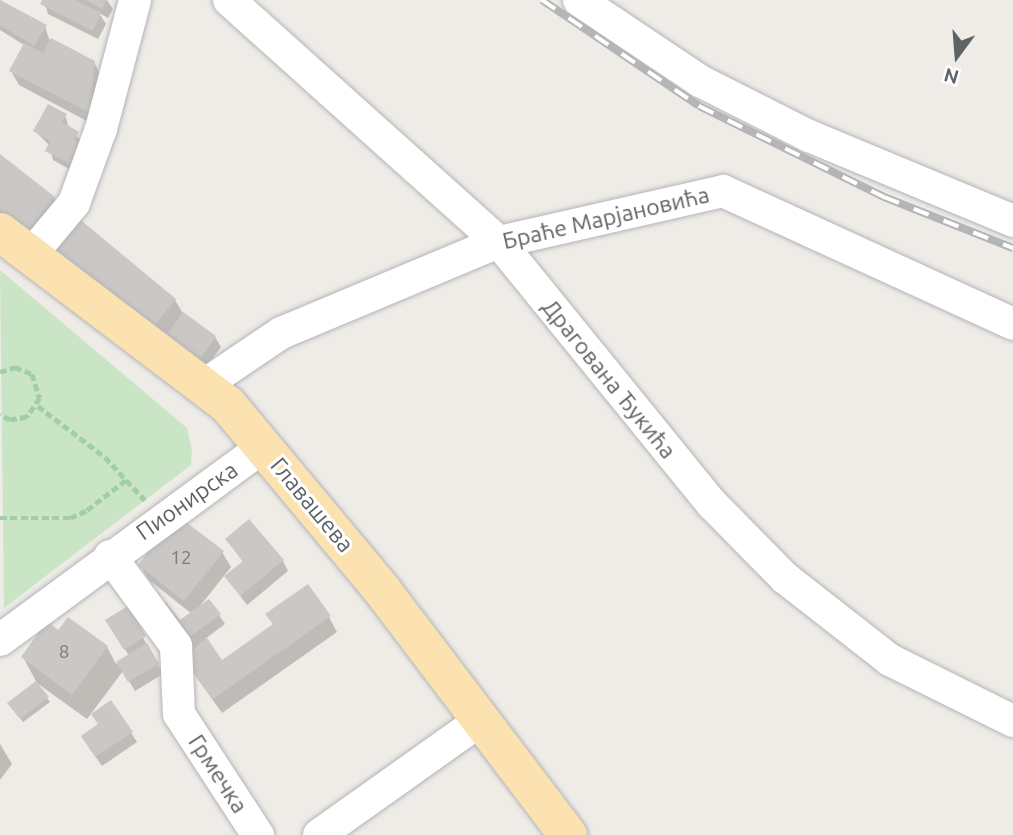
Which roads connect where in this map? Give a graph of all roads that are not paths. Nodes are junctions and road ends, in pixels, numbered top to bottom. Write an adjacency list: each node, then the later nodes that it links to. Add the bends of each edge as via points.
1 (135, 0): 7 (street, via 86,174 74,203)
2 (229, 0): 6 (street, Драгована Ђукића)
3 (579, 0): 4 (street, via 700,81 785,124)
4 (1013, 221)
5 (0, 232): 7 (main road, Главашева)
6 (499, 242): 8 (street, Браће Марјановића, via 723,191); 9 (street, Браће Марјановића, via 281,333); 14 (street, Драгована Ђукића, via 712,505 785,578 890,660)
7 (30, 256): 9 (main road, Главашева)
8 (1013, 324)
9 (204, 385): 10 (main road, Главашева)
10 (264, 446): 11 (street, Пионирска); 13 (main road, Главашева)
11 (110, 556): 12 (street, Пионирска); 15 (street, Грмечка, via 176,646 179,714)
12 (0, 640)
13 (481, 720): 16 (street); 17 (main road, Главашева)
14 (1013, 721)
15 (258, 835)
16 (318, 835)
17 (568, 835)

